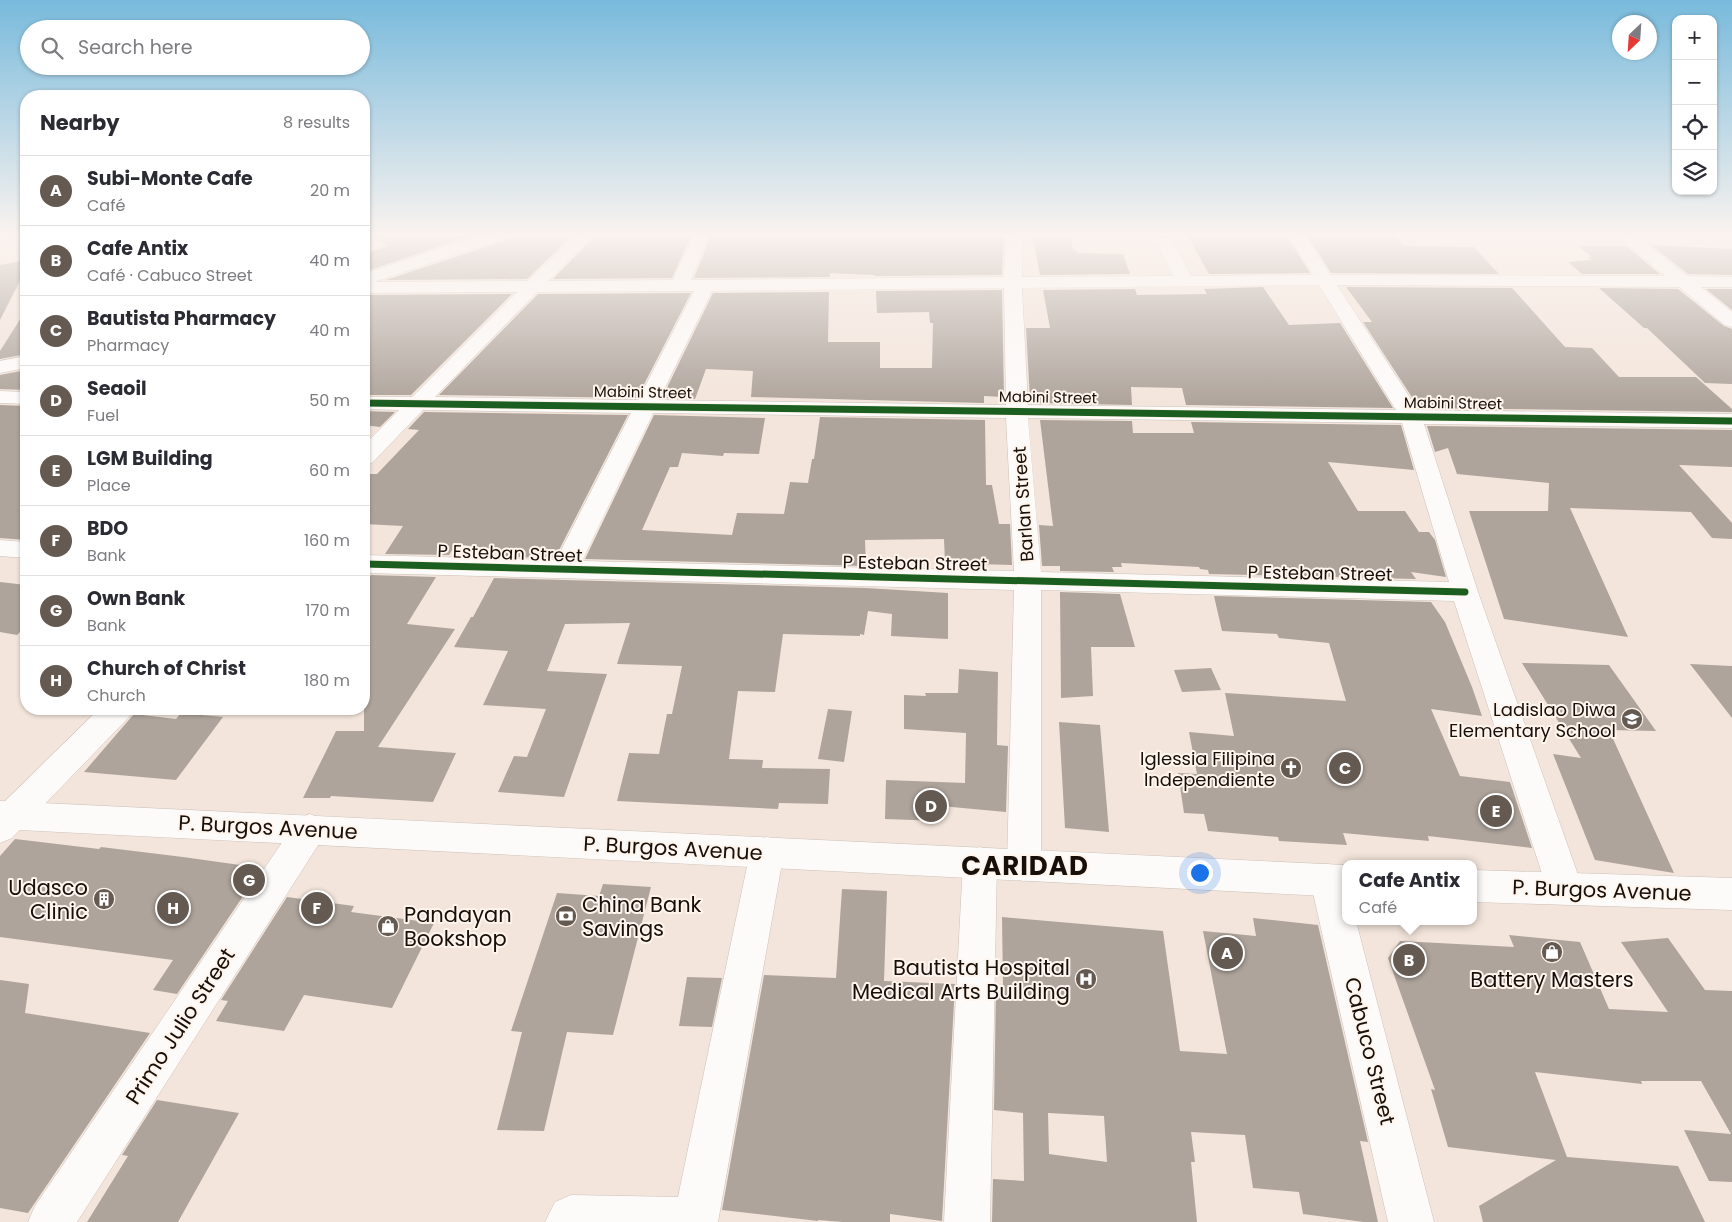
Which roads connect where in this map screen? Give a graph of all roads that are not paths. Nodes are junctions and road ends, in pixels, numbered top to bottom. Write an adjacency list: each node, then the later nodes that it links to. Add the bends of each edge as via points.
1 (530, 290): 12 (street)
2 (703, 290): 13 (street)
3 (1013, 290): 14 (street, Barlan Street)
4 (1332, 290): 15 (street)
5 (1692, 290): 6 (street)
6 (1732, 321)
7 (20, 363): 8 (street)
8 (0, 367)
9 (0, 397): 10 (street)
10 (20, 398)
11 (370, 403): 12 (street, Mabini Street)
12 (416, 404): 13 (street, Mabini Street); 17 (street)
13 (645, 406): 14 (street, Mabini Street); 21 (street)
14 (1017, 411): 15 (street, Mabini Street); 22 (street, Barlan Street)
15 (1411, 416): 16 (street, Mabini Street); 23 (street)
16 (1732, 421)
17 (370, 452)
18 (0, 548): 19 (street)
19 (20, 550)
20 (370, 564): 21 (street, P Esteban Street)
21 (564, 570): 22 (street, P Esteban Street)
22 (1028, 581): 23 (street, P Esteban Street); 29 (street, Barlan Street)
23 (1465, 592): 32 (street)
24 (112, 715): 25 (street)
25 (4, 819): 26 (street, P. Burgos Avenue)
26 (310, 829): 27 (street, P. Burgos Avenue); 37 (street, Primo Julio Street)
27 (767, 852): 28 (street, P. Burgos Avenue); 36 (street)
28 (980, 863): 29 (street, P. Burgos Avenue); 39 (street)
29 (1024, 865): 30 (street, P. Burgos Avenue)
30 (1337, 880): 34 (street, Cabuco Street)
31 (1477, 886): 32 (street, P. Burgos Avenue)
32 (1565, 889): 33 (street, P. Burgos Avenue)
33 (1732, 894)
34 (1342, 903)
35 (1347, 925): 40 (street, Cabuco Street)
36 (705, 1221): 38 (street, via 572,1218)
37 (51, 1222)
38 (568, 1222)
39 (967, 1222)
40 (1411, 1222)

